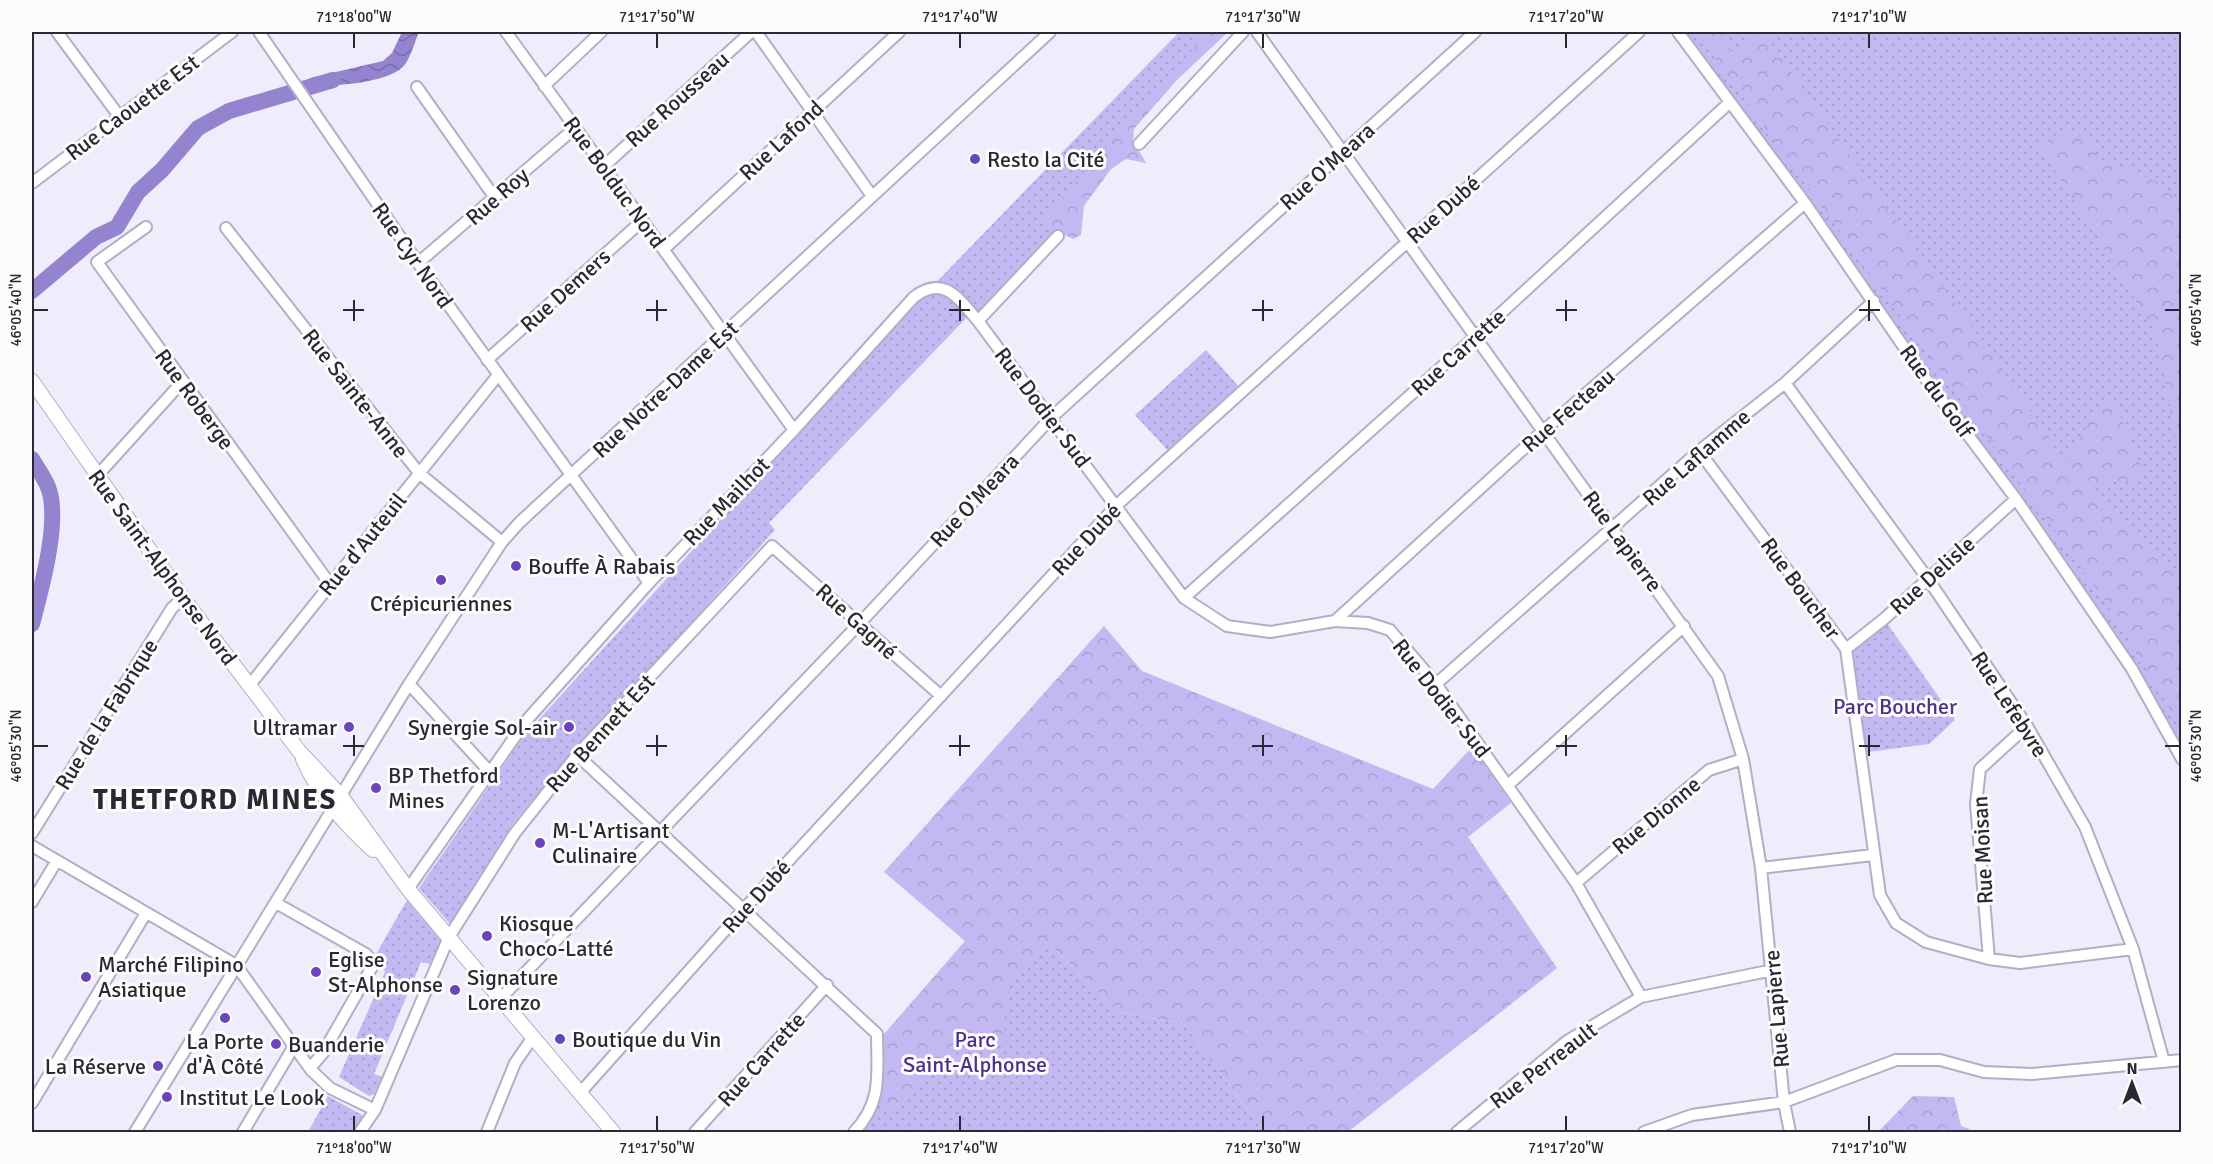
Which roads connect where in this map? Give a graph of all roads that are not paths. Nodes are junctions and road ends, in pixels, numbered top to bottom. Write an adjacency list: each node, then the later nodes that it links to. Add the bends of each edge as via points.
1 (57, 32): 18 (street)
2 (231, 32): 18 (street, Rue Caouette Est)
3 (259, 32): 33 (street, Rue Cyr Nord)
4 (506, 32): 14 (street, Rue Bolduc Nord)
5 (602, 32): 14 (street)
6 (753, 32): 17 (street); 22 (street, Rue Rousseau)
7 (899, 32): 17 (street, Rue Lafond)
8 (1050, 32): 24 (street, Rue Notre-Dame Est)
9 (1243, 32): 20 (street)
10 (1257, 32): 21 (street, Rue Lapierre)
11 (1475, 32): 21 (street, Rue O'Meara)
12 (1639, 32): 31 (street, Rue Dubé)
13 (1678, 32): 16 (street, Rue du Golf)
14 (544, 86): 19 (street, Rue Bolduc Nord)
15 (417, 87): 25 (street)
16 (1729, 104): 26 (street, Rue du Golf); 37 (street, Rue Carrette)
17 (813, 111): 24 (street); 32 (street, Rue Lafond)
18 (119, 116): 23 (street, Rue Caouette Est)
19 (575, 128): 22 (street, Rue Bolduc Nord); 25 (street, Rue Roy)
20 (1139, 144)
21 (1343, 152): 31 (street, Rue Lapierre); 43 (street, Rue O'Meara)
22 (603, 166): 27 (street, Rue Bolduc Nord)
23 (32, 183)
24 (873, 196): 36 (street, Rue Notre-Dame Est)
25 (495, 198): 33 (street, Rue Roy)
26 (1805, 203): 34 (street, Rue du Golf); 45 (street, Rue Fecteau)
27 (642, 221): 32 (street, Rue Bolduc Nord); 38 (street, Rue Demers)
28 (146, 227): 41 (street, Rue Roberge, via 98,262)
29 (226, 228): 47 (street, Rue Sainte-Anne)
30 (1058, 236): 35 (street)
31 (1406, 242): 37 (street, Rue Lapierre); 51 (street, Rue Dubé)
32 (664, 249): 36 (street, Rue Bolduc Nord)
33 (418, 263): 38 (street, Rue Cyr Nord)
34 (1874, 301): 42 (street, Rue Laflamme); 50 (street, Rue du Golf, via 1923,375)
35 (978, 321): 43 (street, Rue Dodier Sud); 44 (street, Rue Mailhot, via 946,289 924,290)
36 (723, 334): 44 (street, Rue Bolduc Nord); 49 (street, Rue Notre-Dame Est)
37 (1474, 338): 45 (street, Rue Lapierre); 59 (street, Rue Carrette)
38 (487, 360): 39 (street, Rue Cyr Nord)
39 (498, 375): 47 (street, Rue d'Auteuil); 49 (street, Rue Cyr Nord)
40 (32, 381): 48 (main road, Rue Saint-Alphonse Nord)
41 (182, 382): 48 (street); 57 (street, Rue Roberge)
42 (1785, 383): 46 (street, Rue Laflamme); 55 (street, Rue Lefebvre)
43 (1052, 417): 51 (street, Rue Dodier Sud); 61 (street, Rue O'Meara)
44 (794, 430): 56 (street, Rue Mailhot)
45 (1543, 431): 52 (street, Rue Lapierre); 60 (street, Rue Fecteau)
46 (1699, 451): 52 (street, Rue Laflamme); 63 (street, Rue Boucher)
47 (419, 473): 53 (street, Rue Sainte-Anne); 57 (street, Rue d'Auteuil)
48 (98, 476): 58 (main road, Rue Saint-Alphonse Nord)
49 (571, 477): 53 (street, Rue Notre-Dame Est); 56 (street, Rue Cyr Nord)
50 (2016, 499): 55 (street, Rue Delisle); 71 (street, Rue du Golf, via 2132,669)
51 (1117, 505): 59 (street, Rue Dodier Sud); 67 (street, Rue Dubé)
52 (1615, 529): 62 (street, Rue Lapierre); 65 (street, Rue Laflamme)
53 (502, 542): 64 (street, Rue Notre-Dame Est)
54 (772, 546): 61 (street, Rue Gagné); 69 (street, Rue Bennett Est)
55 (1928, 579): 63 (street, Rue Delisle); 68 (street, Rue Lefebvre)
56 (649, 583): 72 (street, Rue Mailhot, via 526,721)
57 (330, 584): 66 (street, Rue d'Auteuil)
58 (183, 598): 66 (main road, Rue Saint-Alphonse Nord); 76 (street, Rue de la Fabrique, via 172,608)
59 (1184, 598): 60 (street, Rue Dodier Sud, via 1227,626 1270,632)
60 (1335, 621): 65 (street, Rue Dodier Sud, via 1368,623 1390,630)
61 (860, 623): 67 (street, Rue Gagné); 75 (street, Rue O'Meara)
62 (1684, 626): 70 (street, Rue Lapierre, via 1718,676); 73 (street)
63 (1846, 649): 78 (street, Rue Boucher)
64 (409, 684): 72 (street); 74 (street, Rue Notre-Dame Est)
65 (1436, 684): 73 (street, Rue Dodier Sud)
66 (249, 686): 74 (main road, Rue Saint-Alphonse Nord)
67 (941, 696): 85 (street, Rue Dubé)
68 (2027, 726): 88 (street, Rue Lefebvre, via 2085,827); 89 (street, Rue Moisan, via 1980,769 1976,804)
69 (577, 755): 75 (street); 87 (street, Rue Bennett Est, via 515,833)
70 (1743, 759): 80 (street, Rue Lapierre); 81 (street, Rue Dionne, via 1709,770)
71 (2181, 759)
72 (489, 771): 82 (street, Rue Mailhot)
73 (1508, 785): 81 (street, Rue Dodier Sud)
74 (337, 802): 82 (main road, Rue Saint-Alphonse Nord); 84 (street, Rue Notre-Dame Est)
75 (662, 831): 85 (street); 93 (street, Rue O'Meara)
76 (32, 833)
77 (32, 846): 79 (street)
78 (1873, 855): 80 (street); 89 (street, Rue Boucher, via 1880,895 1896,923 1926,942)
79 (56, 862): 83 (street); 86 (street)
80 (1761, 868): 91 (street, Rue Lapierre)
81 (1576, 883): 94 (street, Rue Dodier Sud)
82 (408, 889): 87 (main road, Rue Saint-Alphonse Nord)
83 (32, 902)
84 (276, 903): 90 (street, Rue Notre-Dame Est); 99 (street, via 372,961 323,1053)
85 (744, 909): 92 (street); 100 (street, Rue Dubé)
86 (146, 913): 90 (street); 102 (street)
87 (449, 937): 93 (main road, Rue Saint-Alphonse Nord); 103 (street, Rue Bennett Est)
88 (2133, 949): 89 (street, Rue Boucher, via 2020,963); 98 (street, Rue Lefebvre)
89 (1989, 958)
90 (236, 965): 96 (street); 104 (street, Rue Notre-Dame Est)
91 (1773, 970): 94 (street, Rue Perreault); 101 (street, Rue Lapierre)
92 (827, 985): 109 (street, Rue Carrette); 110 (street, via 878,1034 876,1099)
93 (502, 997): 95 (main road, Rue Saint-Alphonse Nord)
94 (1641, 997): 111 (street, Rue Perreault, via 1567,1041)
95 (533, 1037): 100 (main road, Rue Saint-Alphonse Nord); 107 (street, via 515,1063)
96 (294, 1047): 99 (street); 105 (street)
97 (2181, 1060): 98 (street)
98 (2164, 1062): 101 (street, via 2032,1074 1984,1072 1940,1060 1896,1060)
99 (310, 1068): 103 (street, via 330,1088)
100 (580, 1093): 108 (main road, Rue Saint-Alphonse Nord)
101 (1784, 1101): 112 (street, via 1692,1115); 113 (street, Rue Lapierre)
102 (32, 1102)
103 (375, 1110): 106 (street, Rue Bennett Est)
104 (135, 1132)
105 (243, 1132)
106 (362, 1132)
107 (487, 1132)
108 (613, 1132)
109 (695, 1132)
110 (854, 1132)
111 (1457, 1132)
112 (1644, 1132)
113 (1790, 1132)

